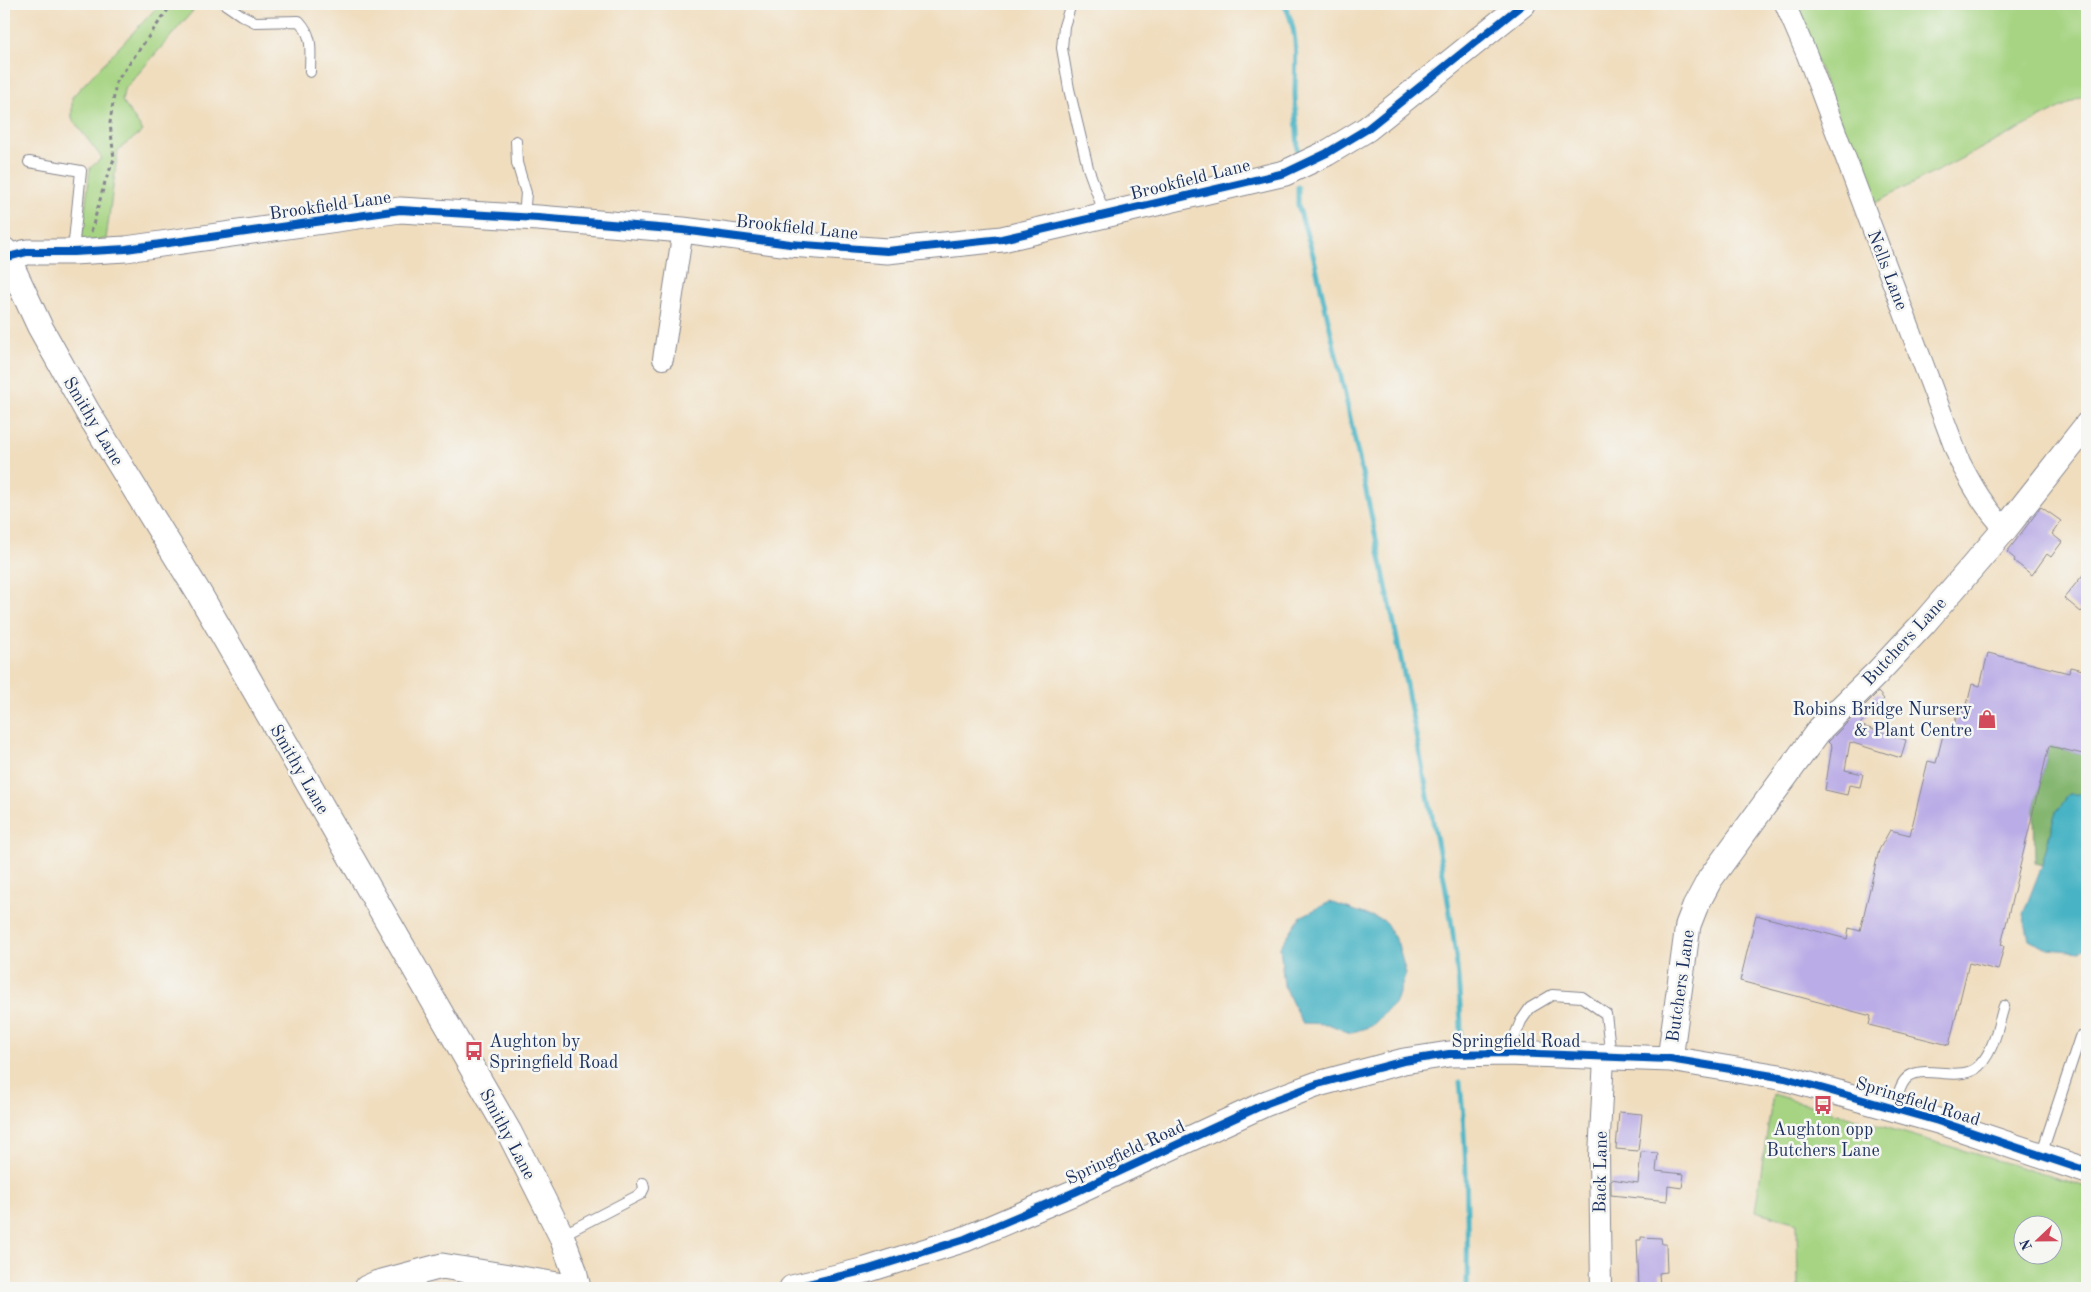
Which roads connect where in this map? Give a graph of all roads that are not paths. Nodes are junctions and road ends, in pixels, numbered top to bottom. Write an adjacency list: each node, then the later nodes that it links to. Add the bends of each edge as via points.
1 (225, 4): 5 (lane, via 255,22 298,21 307,30 311,41)
2 (1071, 4): 8 (lane, via 1062,48 1088,168)
3 (1523, 4): 8 (street, Brookfield Lane, via 1367,129 1327,153 1285,172)
4 (1785, 4): 15 (street, Nells Lane, via 1960,462 1979,498)
5 (310, 72)
6 (516, 141): 9 (lane, via 517,163 526,193)
7 (29, 162): 11 (lane, via 81,171)
8 (1105, 216): 10 (street, Brookfield Lane, via 1002,239 887,251 790,244)
9 (524, 217): 10 (street, Brookfield Lane); 11 (street, Brookfield Lane, via 400,210 126,249)
10 (684, 230): 13 (street)
11 (79, 252): 12 (street, Brookfield Lane)
12 (6, 254): 25 (street, Smithy Lane, via 40,326 87,411 235,655 509,1132)
13 (664, 359)
14 (2087, 425): 15 (street, Butchers Lane)
15 (2005, 528): 20 (street, Butchers Lane, via 1904,644 1820,729 1710,879 1688,925)
16 (2004, 1006): 21 (lane, via 1986,1056 1975,1068 1956,1075 1922,1071 1909,1075 1901,1085)
17 (2080, 1037): 22 (lane)
18 (1508, 1053): 19 (street, Springfield Road); 19 (lane, via 1530,1008 1552,995 1582,996 1606,1014); 28 (street, Springfield Road, via 1449,1054 1404,1061 1318,1084 1267,1103 966,1239 866,1270)
19 (1608, 1056): 20 (street, Springfield Road); 29 (street, Back Lane, via 1599,1156)
20 (1670, 1059): 21 (street, Springfield Road, via 1784,1078)
21 (1894, 1108): 22 (street, Springfield Road)
22 (2041, 1156): 23 (street, Springfield Road)
23 (2087, 1170)
24 (643, 1183): 25 (lane, via 641,1194)
25 (561, 1235): 27 (street, Smithy Lane)
26 (367, 1288): 27 (street, via 442,1266)
27 (577, 1288)
28 (792, 1288)
29 (1601, 1288)

